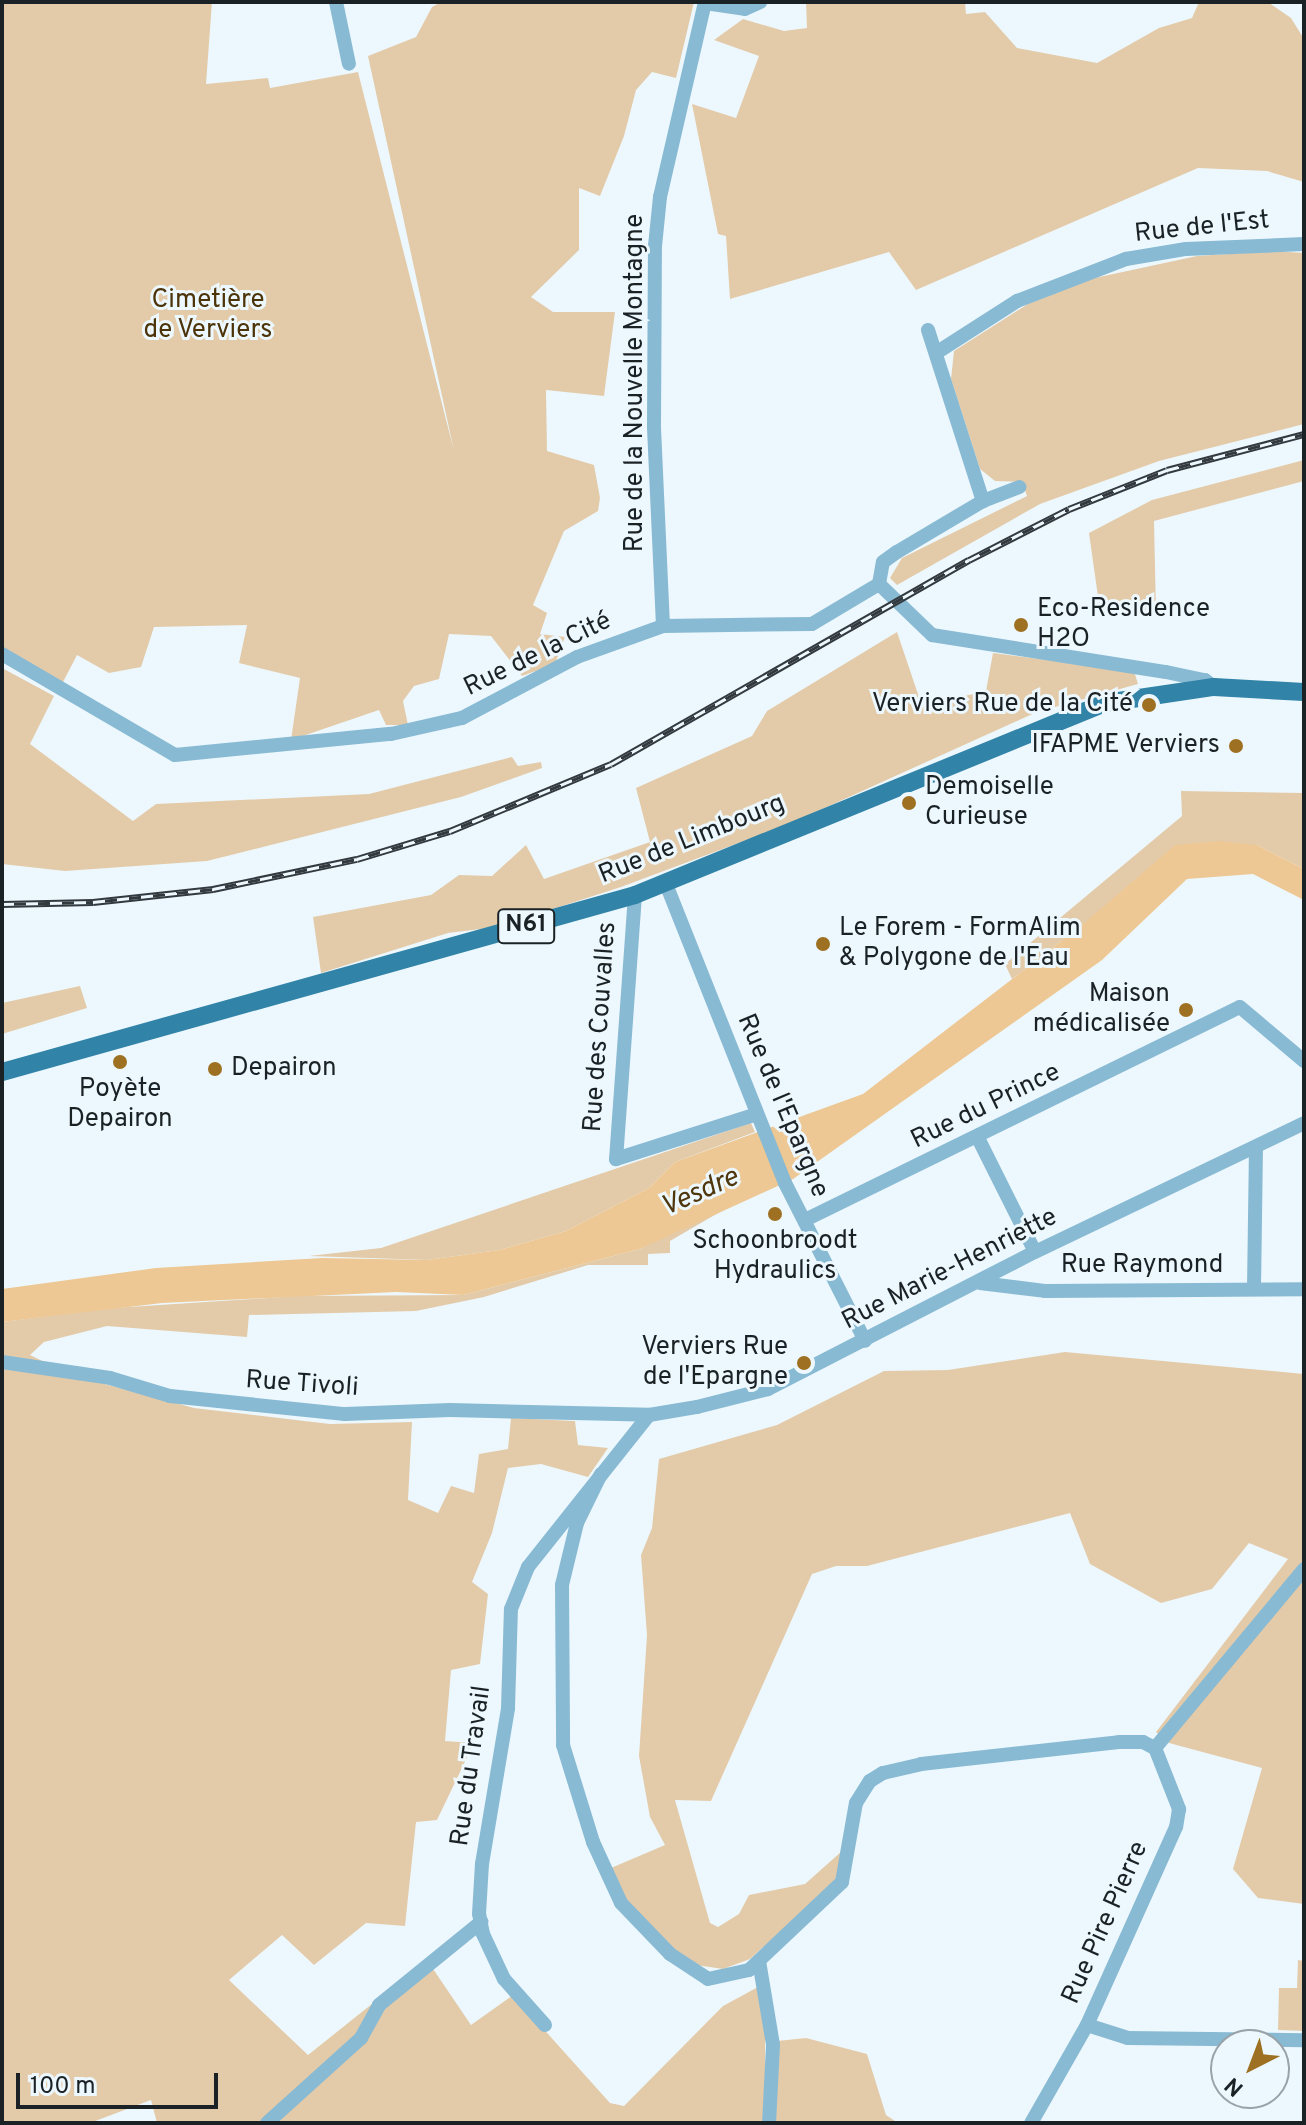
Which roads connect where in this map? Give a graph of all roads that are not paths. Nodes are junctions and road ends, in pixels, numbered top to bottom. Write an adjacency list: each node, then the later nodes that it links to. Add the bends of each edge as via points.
1 (336, 2): 4 (street)
2 (705, 2): 3 (street, via 745,9); 11 (street, Rue de la Nouvelle Montagne, via 660,197 655,246 654,426)
3 (760, 2)
4 (349, 64)
5 (1304, 244): 7 (street, Rue de l'Est, via 1186,249 1126,259 1017,301)
6 (928, 330): 7 (street)
7 (936, 353): 9 (street)
8 (1019, 487): 9 (street, Rue de la Cité)
9 (983, 501): 10 (street, Rue de la Cité, via 887,559)
10 (879, 584): 11 (street, Rue de la Cité, via 812,624); 13 (street, via 932,635 1166,672)
11 (663, 626): 12 (street, Rue de la Cité, via 577,657 462,718 391,734 209,755 175,755)
12 (2, 654)
13 (1214, 687): 14 (main road, Rue de Limbourg / N61); 15 (main road, Rue de Limbourg / N61, via 1105,703)
14 (1304, 692)
15 (666, 884): 16 (main road, Rue de Limbourg / N61); 19 (street, Rue de l'Epargne)
16 (635, 895): 18 (main road, Rue de Limbourg / N61); 19 (street, Rue des Couvalles, via 616,1159)
17 (1304, 1061): 21 (street, Rue du Prince, via 1240,1007)
18 (2, 1072)
19 (758, 1117): 23 (street, Rue de l'Epargne)
20 (1304, 1123): 22 (street, Rue Marie-Henriette)
21 (978, 1138): 23 (street, Rue du Prince); 24 (street)
22 (1256, 1148): 24 (street, Rue Marie-Henriette); 26 (street)
23 (805, 1220): 28 (street, Rue de l'Epargne)
24 (1035, 1252): 25 (street, Rue Marie-Henriette)
25 (980, 1283): 26 (street, Rue Raymond, via 1045,1291); 28 (street, Rue Marie-Henriette)
26 (1254, 1289): 27 (street, Rue Raymond)
27 (1304, 1289)
28 (865, 1341): 31 (street, Rue Marie-Henriette, via 768,1389)
29 (2, 1362): 30 (street, Rue Tivoli, via 170,1396 330,1413)
30 (604, 1414): 31 (street, Rue Marie-Henriette)
31 (649, 1415): 32 (street)
32 (601, 1474): 35 (street, Rue du Travail, via 514,1592 508,1708 482,1864); 36 (street, via 577,1523 562,1585 563,1745 593,1842 621,1903 689,1969 708,1979 725,1979)
33 (1304, 1569): 34 (street)
34 (1149, 1745): 36 (street, via 921,1764 870,1781 856,1803 842,1882); 38 (street, Rue Pire Pierre, via 1179,1809 1176,1827)
35 (481, 1922): 37 (street, Rue du Travail, via 504,1979); 40 (street, via 379,2005 361,2038)
36 (759, 1961): 41 (street, via 773,2045)
37 (545, 2025)
38 (1087, 2025): 39 (street, via 1128,2038); 42 (street, Rue Pire Pierre)
39 (1304, 2040)
40 (267, 2123)
41 (769, 2123)
42 (1031, 2123)

